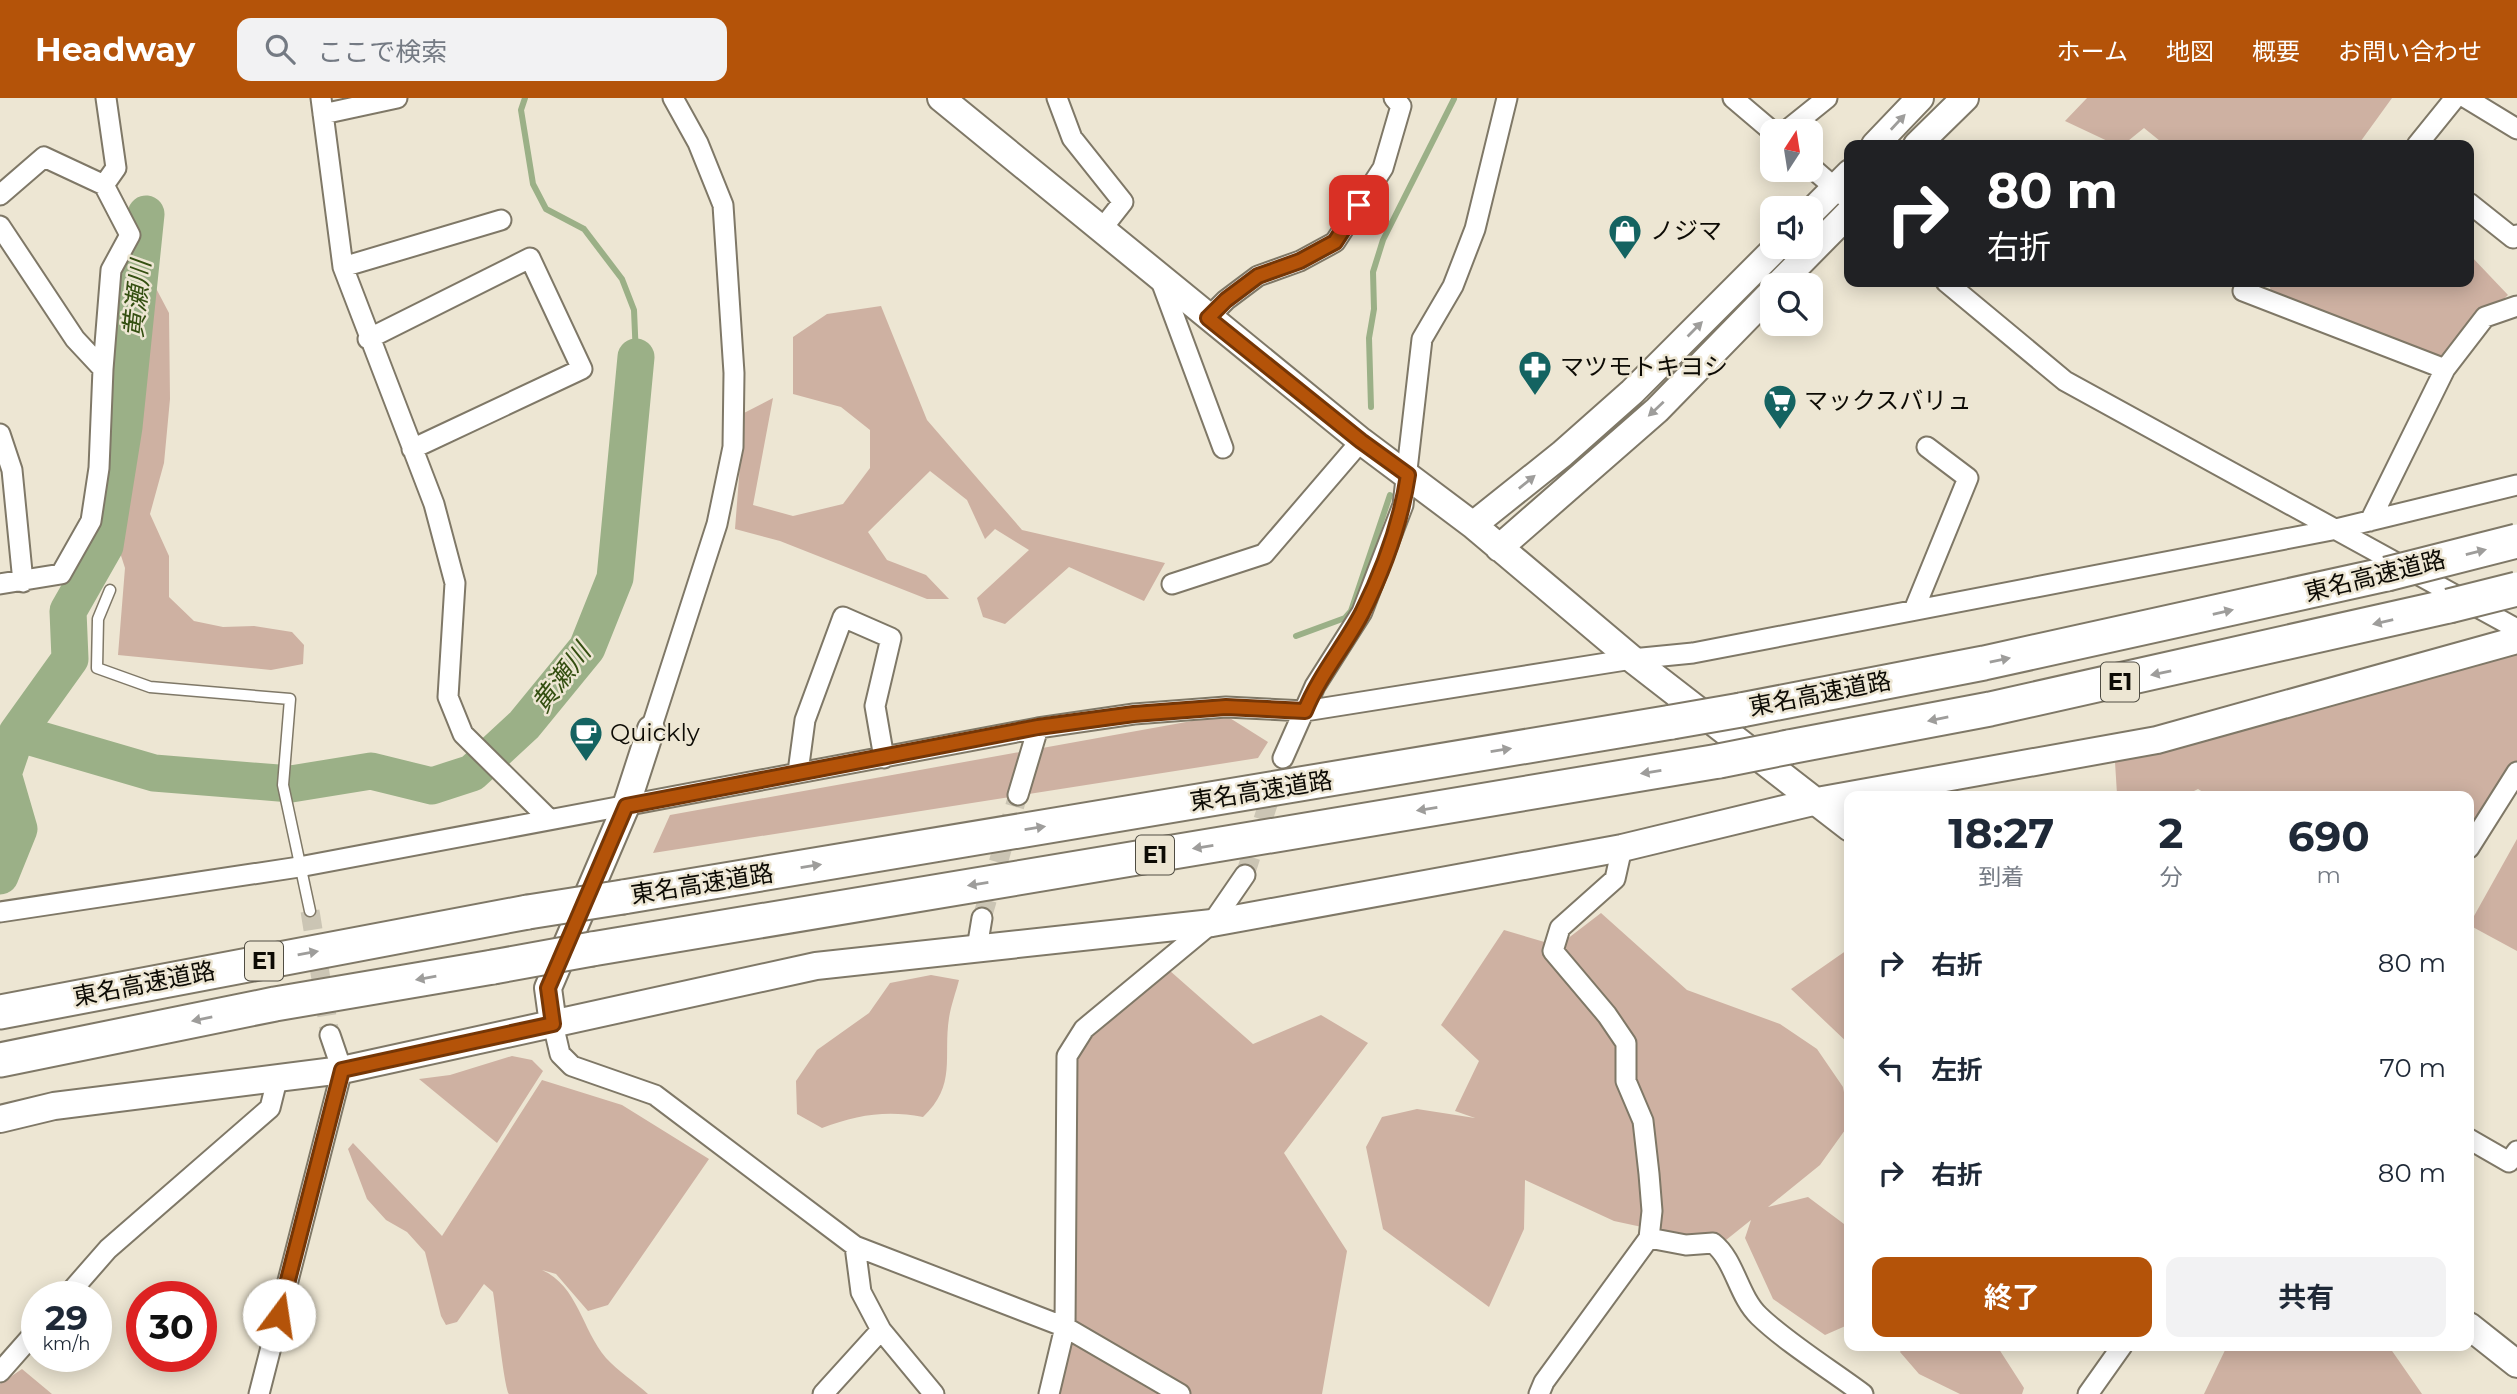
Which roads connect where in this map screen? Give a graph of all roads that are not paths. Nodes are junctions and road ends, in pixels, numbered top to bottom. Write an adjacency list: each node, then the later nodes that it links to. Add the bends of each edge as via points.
1 (106, 98): 22 (street, via 116,168)
2 (397, 98): 14 (street)
3 (673, 98): 68 (street, via 698,143 723,205 734,373 733,447 717,524)
4 (941, 98): 31 (street)
5 (1056, 98): 31 (street, via 1072,138 1123,202)
6 (1394, 98): 41 (street, via 1401,106 1383,168 1335,242 1258,276)
7 (1507, 98): 50 (street, via 1475,229 1453,286 1422,339)
8 (1733, 98): 16 (street)
9 (1827, 98): 15 (street)
10 (1920, 98): 18 (street, one-way to 10)
11 (1965, 98): 19 (street)
12 (2455, 98): 20 (street)
13 (2466, 98): 17 (street)
14 (322, 106): 34 (street)
15 (1801, 119)
16 (1760, 121)
17 (2517, 129)
18 (1880, 140)
19 (1922, 140)
20 (2421, 140)
21 (1824, 175): 23 (street)
22 (104, 185): 25 (street, via 44,157); 43 (street, via 130,235 111,270)
23 (1844, 186)
24 (1844, 188): 26 (street)
25 (0, 195)
26 (1823, 203)
27 (2474, 206): 32 (street, via 2513,238)
28 (1844, 218): 35 (street)
29 (501, 220): 34 (street)
30 (0, 226): 43 (street, via 75,339)
31 (1101, 230): 36 (street)
32 (2517, 235)
33 (1765, 259): 53 (street, one-way to 33, via 1632,392)
34 (343, 267): 42 (street)
35 (1790, 273)
36 (1161, 281): 41 (street); 48 (street)
37 (1952, 287): 54 (street, via 2065,381)
38 (2243, 291): 44 (street)
39 (1760, 304): 56 (street, one-way to 56, via 1657,410)
40 (2517, 306): 44 (street, via 2485,317)
41 (1208, 318): 46 (street)
42 (368, 339): 49 (street); 49 (street, via 530,258 582,369)
43 (103, 369): 57 (street, via 99,468 90,521 61,574)
44 (2445, 369): 52 (street)
45 (0, 434): 57 (street, via 12,470)
46 (1361, 441): 50 (street); 59 (street, via 1264,554)
47 (1927, 447): 62 (street, via 1968,478)
48 (1223, 448)
49 (412, 449): 78 (street, via 434,504 455,583 448,698 463,734)
50 (1408, 475): 53 (street); 66 (street, via 1403,505 1362,612 1315,686)
51 (2517, 485): 52 (street)
52 (2370, 521): 54 (street)
53 (1474, 525): 56 (street)
54 (2332, 530): 62 (street); 63 (street)
55 (2517, 541): 89 (highway, 東名高速道路 / E1, one-way to 55, bridge, via 528,912 1741,710 1984,663)
56 (1499, 548): 65 (street)
57 (23, 582): 58 (street)
58 (0, 584)
59 (1172, 584)
60 (2517, 589): 92 (highway, 東名高速道路 / E1, one-way to 92, bridge, via 2003,706 1719,761 275,1004)
61 (110, 590): 82 (lane, via 98,619 97,668 150,687 290,699 283,786)
62 (1914, 610): 65 (street, via 1693,653)
63 (2517, 629)
64 (2517, 640): 73 (street, via 2157,740)
65 (1632, 659): 66 (street); 76 (street)
66 (1305, 711): 67 (street, via 1226,707); 70 (street)
67 (1038, 727): 69 (street); 74 (street)
68 (651, 729): 77 (street)
69 (884, 758): 71 (street); 71 (street, via 874,706 891,638 843,617 805,720)
70 (1283, 758)
71 (798, 772): 77 (street)
72 (2517, 772): 80 (street)
73 (1873, 791)
74 (1018, 795)
75 (1844, 796): 76 (street)
76 (1817, 801): 79 (street); 81 (street)
77 (626, 806): 78 (street); 90 (street, via 548,988)
78 (549, 819): 82 (street)
79 (1844, 823)
80 (2474, 840)
81 (1622, 848): 87 (street); 98 (street, via 1615,879 1560,928 1553,951 1626,1043 1626,1081 1643,1121 1653,1210)
82 (299, 867): 84 (street); 85 (lane)
83 (1245, 875): 87 (street)
84 (3, 911)
85 (310, 911)
86 (982, 918): 88 (street)
87 (1212, 923): 88 (street); 101 (street, via 1084,1029 1067,1056)
88 (977, 948): 90 (street, via 816,966)
89 (0, 1013)
90 (553, 1024): 93 (street); 99 (street, via 560,1054 572,1066 655,1095)
91 (330, 1035): 93 (street)
92 (0, 1060)
93 (342, 1070): 94 (street); 108 (street)
94 (278, 1076): 95 (street, via 54,1106); 100 (street, via 270,1108 108,1249)
95 (0, 1119)
96 (2474, 1142): 97 (street, via 2509,1162)
97 (2517, 1151)
98 (1649, 1238): 113 (street); 114 (street, via 1686,1245 1713,1243 1758,1315)
99 (855, 1246): 101 (street); 102 (street, via 862,1292)
100 (80, 1281)
101 (1065, 1327): 111 (street); 112 (street)
102 (881, 1329): 109 (street); 110 (street)
103 (2474, 1330): 106 (street)
104 (21, 1348): 107 (street)
105 (2118, 1351): 115 (street)
106 (2517, 1364)
107 (0, 1372)
108 (258, 1394)
109 (822, 1394)
110 (934, 1394)
111 (1049, 1394)
112 (1180, 1394)
113 (1539, 1394)
114 (1863, 1394)
115 (2088, 1394)

